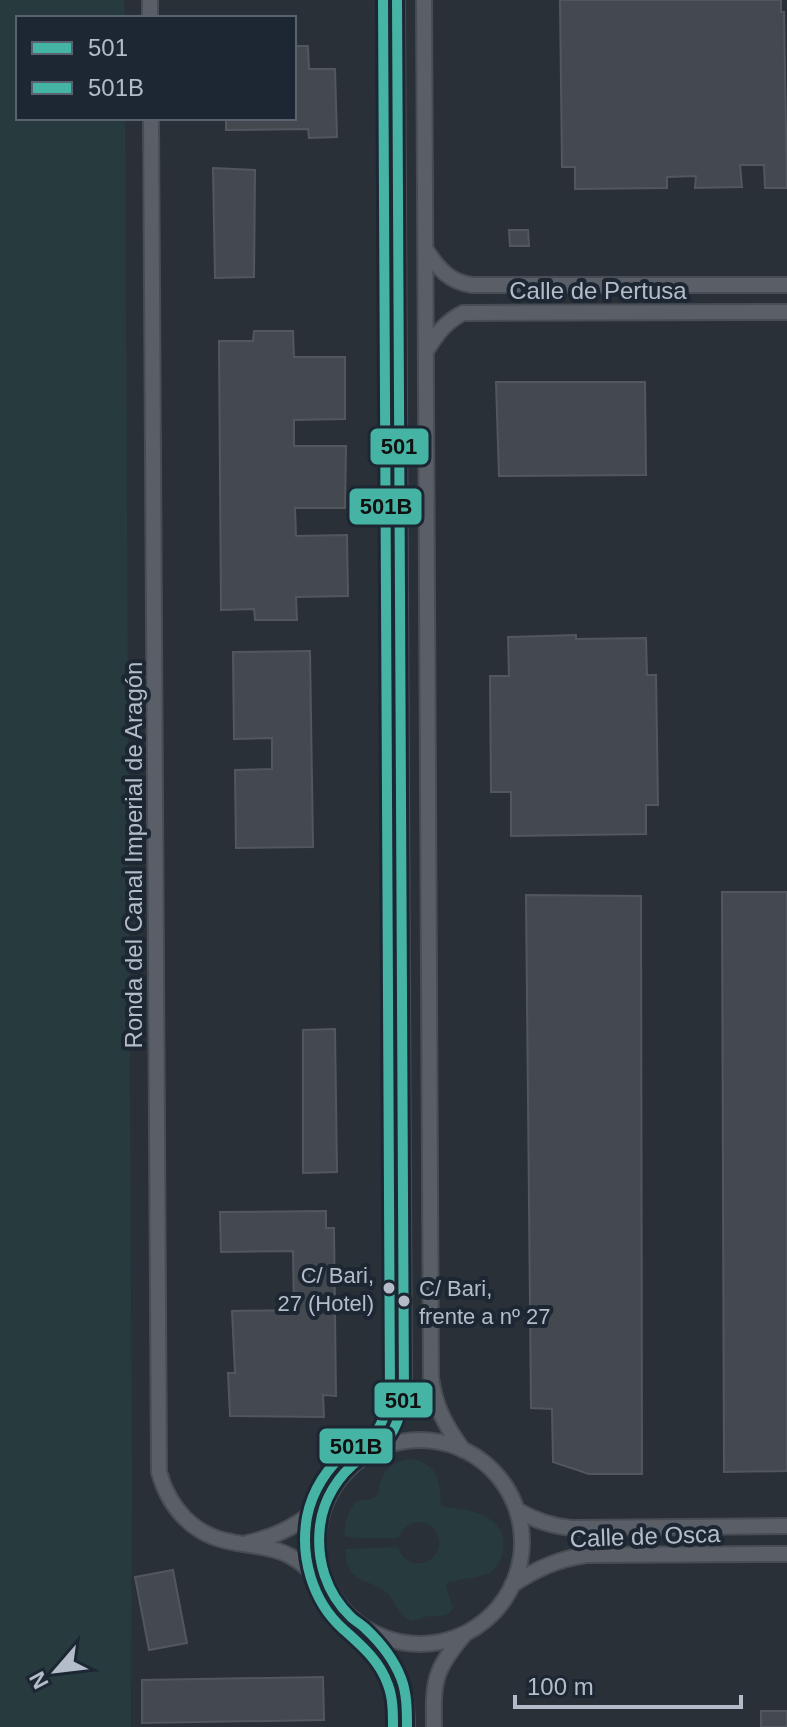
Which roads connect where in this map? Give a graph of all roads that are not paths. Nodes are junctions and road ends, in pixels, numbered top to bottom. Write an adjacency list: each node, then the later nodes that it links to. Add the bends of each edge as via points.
1 (397, 0): 8 (street, via 404,1384 397,1422)
2 (424, 0): 4 (street)
3 (151, 120): 13 (street, Ronda del Canal Imperial de Aragón, via 158,1457 163,1487 185,1519 217,1539)
4 (425, 249): 5 (street, Calle de Pertusa, via 447,276 461,284); 7 (street)
5 (787, 285)
6 (787, 312): 7 (street, Calle de Pertusa, via 463,313 440,329)
7 (426, 351): 9 (street, via 431,1377 439,1411)
8 (380, 1448): 9 (street, via 414,1440); 10 (street, via 349,1468)
9 (463, 1450): 11 (street, via 496,1475)
10 (327, 1499): 13 (street, via 295,1526); 16 (street, via 318,1546)
11 (517, 1510): 12 (street, Calle de Osca, via 546,1524 571,1528); 15 (street, via 522,1536)
12 (787, 1526)
13 (243, 1544): 16 (street, Ronda del Canal Imperial de Aragón, via 286,1554)
14 (787, 1554): 15 (street, Calle de Osca, via 586,1555 531,1572)
15 (512, 1586): 18 (street, via 492,1614)
16 (331, 1592): 17 (street)
17 (365, 1628): 18 (street, via 413,1643); 19 (street, via 401,1679)
18 (464, 1634): 20 (street, via 439,1668)
19 (407, 1727)
20 (434, 1727)

